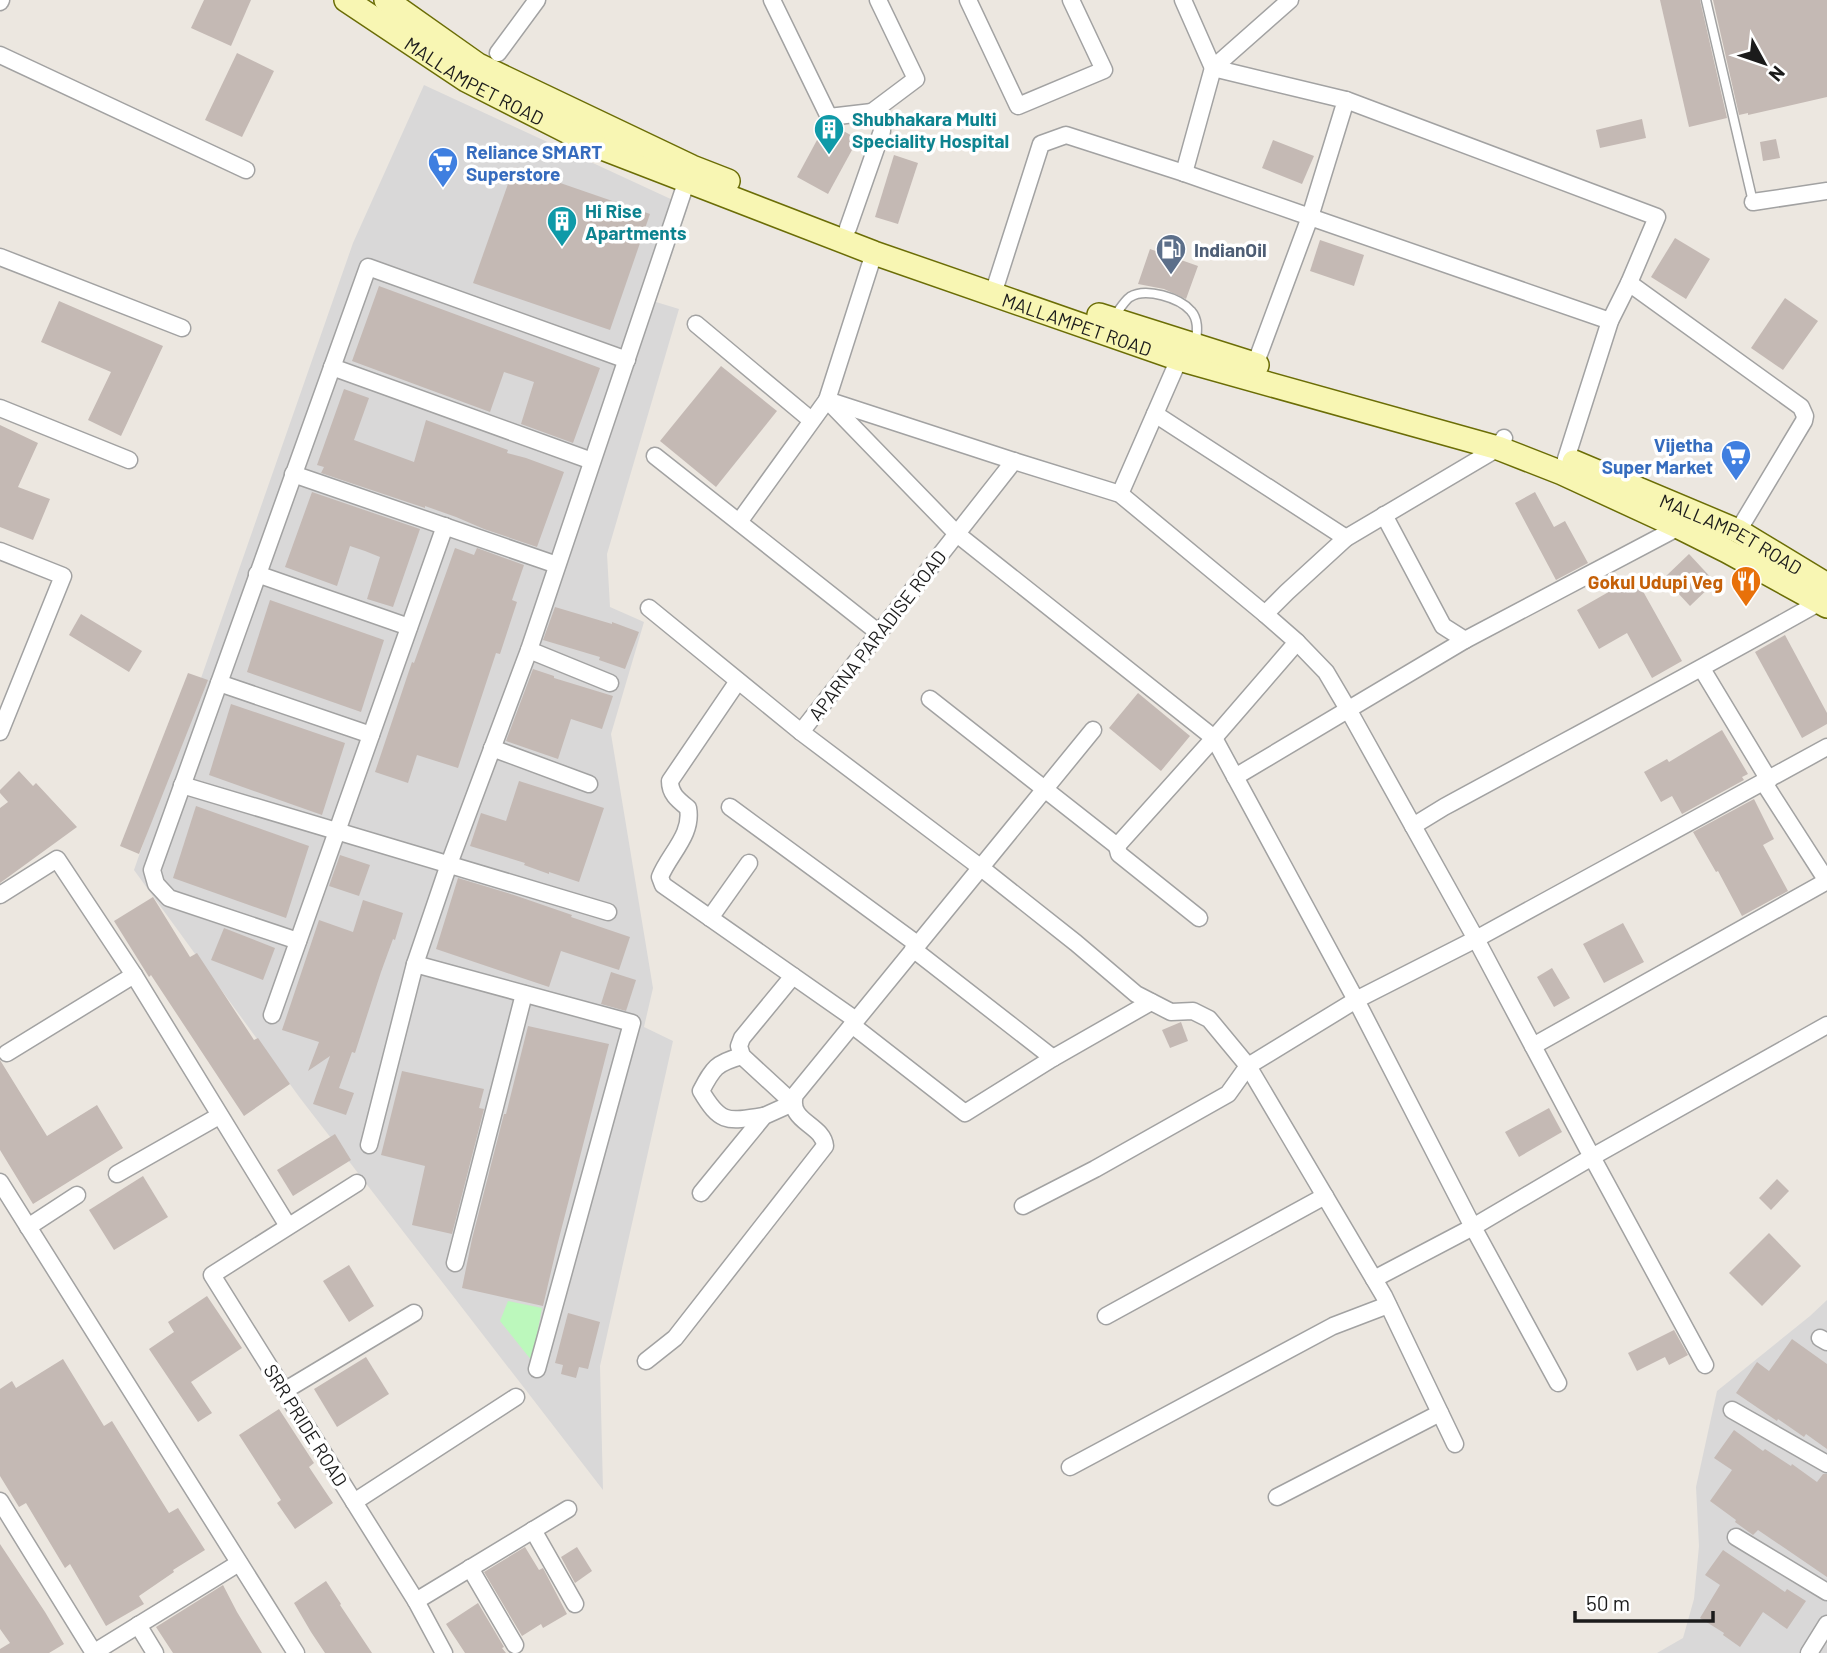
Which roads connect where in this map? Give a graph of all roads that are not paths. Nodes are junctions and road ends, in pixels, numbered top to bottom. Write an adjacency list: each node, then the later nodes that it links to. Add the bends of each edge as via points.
1 (346, 0): 18 (main road, MALLAMPET ROAD, via 466,80 592,144)
2 (386, 0): 18 (main road, MALLAMPET ROAD, via 478,65)
3 (537, 0): 11 (street)
4 (772, 0): 15 (street, via 829,117)
5 (878, 0): 15 (street, via 916,79)
6 (968, 0): 7 (street, via 1018,106 1104,70)
7 (1071, 0)
8 (1183, 0): 13 (street)
9 (1290, 0): 13 (street)
10 (1706, 0): 20 (lane)
11 (498, 53)
12 (0, 55): 16 (street)
13 (1213, 68): 14 (street); 17 (street)
14 (1346, 100): 21 (street); 25 (street, via 1657,217)
15 (872, 112): 22 (street, via 882,131)
16 (246, 170)
17 (1184, 173): 21 (street); 26 (street, via 1066,135 1041,144)
18 (689, 174): 22 (main road, MALLAMPET ROAD); 23 (main road, MALLAMPET ROAD); 32 (street)
19 (1827, 191): 20 (street)
20 (1753, 202)
21 (1310, 217): 27 (street); 33 (street)
22 (848, 228): 26 (main road, MALLAMPET ROAD)
23 (874, 253): 26 (main road, MALLAMPET ROAD); 36 (street)
24 (0, 257): 30 (street)
25 (1629, 283): 27 (street); 52 (street, via 1804,411 1804,421)
26 (995, 287): 29 (main road, MALLAMPET ROAD)
27 (1610, 321): 42 (street)
28 (696, 324): 39 (street)
29 (1109, 326): 31 (main road, MALLAMPET ROAD); 31 (lane, via 1129,297 1142,293 1174,299 1192,312 1197,326)
30 (182, 328)
31 (1188, 355): 33 (main road, MALLAMPET ROAD); 35 (main road, MALLAMPET ROAD); 38 (street)
32 (626, 360): 34 (street, via 368,267); 44 (street)
33 (1255, 365): 35 (main road, MALLAMPET ROAD)
34 (332, 367): 44 (street); 46 (street)
35 (1295, 384): 40 (main road, MALLAMPET ROAD)
36 (827, 400): 39 (street); 45 (street); 53 (street)
37 (0, 408): 43 (street)
38 (1155, 414): 47 (street); 54 (street)
39 (811, 420): 50 (street)
40 (1501, 443): 42 (main road, MALLAMPET ROAD); 48 (street); 49 (main road, MALLAMPET ROAD, via 1562,473)
41 (655, 456): 50 (street)
42 (1566, 459): 49 (main road, MALLAMPET ROAD)
43 (129, 460)
44 (592, 461): 56 (street)
45 (1014, 461): 47 (street); 53 (street, APARNA PARADISE ROAD)
46 (293, 474): 51 (street); 57 (street)
47 (1120, 494): 60 (street)
48 (1384, 515): 54 (street); 63 (street, via 1443,626)
49 (1683, 518): 52 (main road, MALLAMPET ROAD); 58 (main road, MALLAMPET ROAD, via 1727,551); 63 (street)
50 (739, 522): 62 (street)
51 (445, 526): 56 (street); 61 (street)
52 (1738, 531): 58 (main road, MALLAMPET ROAD)
53 (957, 534): 62 (street, APARNA PARADISE ROAD); 76 (street)
54 (1346, 538): 60 (street)
55 (0, 551): 73 (street, via 63,576)
56 (557, 565): 65 (street)
57 (257, 575): 61 (street); 68 (street)
58 (1825, 596): 66 (street)
59 (649, 608): 67 (street)
60 (1265, 614): 64 (street)
61 (410, 627): 75 (street)
62 (879, 633): 74 (street, APARNA PARADISE ROAD)
63 (1465, 640): 71 (street)
64 (1297, 642): 71 (street, via 1326,672); 76 (street)
65 (529, 650): 69 (street); 78 (street)
66 (1702, 668): 80 (street); 85 (street)
67 (738, 681): 74 (street); 95 (street, via 670,781 673,794 688,808 689,824 660,877 663,885)
68 (219, 683): 75 (street); 82 (street)
69 (610, 683)
70 (930, 699): 83 (street)
71 (1349, 710): 79 (street); 85 (street)
72 (1093, 730): 83 (street)
73 (0, 732)
74 (801, 732): 90 (street, APARNA PARADISE ROAD)
75 (371, 735): 86 (street)
76 (1214, 738): 79 (street); 87 (street)
77 (1827, 747): 80 (street)
78 (492, 748): 81 (street); 89 (street)
79 (1235, 777): 104 (street)
80 (1767, 782): 91 (street); 97 (street)
81 (589, 784)
82 (182, 785): 86 (street); 98 (street, via 152,870 156,884 169,898)
83 (1044, 789): 87 (street); 90 (street)
84 (730, 807): 99 (street)
85 (1413, 827): 97 (street)
86 (337, 831): 89 (street); 98 (street)
87 (1117, 846): 96 (street, via 1119,854)
88 (749, 863): 95 (street)
89 (449, 864): 94 (street); 100 (street)
90 (980, 867): 99 (street); 105 (street, APARNA PARADISE ROAD, via 1136,994)
91 (1824, 882): 93 (street); 109 (street)
92 (0, 895): 101 (street, via 57,859)
93 (1827, 901)
94 (608, 912)
95 (710, 918): 102 (street)
96 (1199, 918)
97 (1476, 939): 104 (street); 109 (street)
98 (298, 941): 106 (street)
99 (916, 946): 107 (street); 112 (street)
100 (415, 964): 103 (street); 117 (street)
101 (134, 975): 110 (street); 115 (street)
102 (793, 976): 107 (street); 111 (street, via 742,1038)
103 (524, 993): 129 (street); 136 (street, via 632,1023)
104 (1356, 1000): 113 (street); 128 (street)
105 (1152, 1002): 112 (street); 113 (street, APARNA PARADISE ROAD, via 1171,1012 1193,1011 1209,1019)
106 (272, 1015)
107 (854, 1023): 112 (street, via 965,1113); 114 (street)
108 (1827, 1025): 118 (street)
109 (1533, 1046): 118 (street)
110 (7, 1053)
111 (742, 1056): 114 (street); 116 (street, via 721,1062 701,1091 722,1118)
112 (1053, 1058)
113 (1248, 1066): 124 (street, APARNA PARADISE ROAD); 125 (street, via 1228,1094)
114 (793, 1102): 116 (street); 134 (street, via 794,1111 824,1139 825,1146 675,1338)
115 (219, 1116): 119 (street); 126 (street)
116 (764, 1116): 122 (street)
117 (369, 1145)
118 (1592, 1157): 128 (street); 135 (street)
119 (117, 1174)
120 (0, 1182): 127 (street)
121 (357, 1183): 126 (street, SRR PRIDE ROAD)
122 (701, 1193)
123 (77, 1195): 127 (street)
124 (1325, 1196): 130 (street, APARNA PARADISE ROAD); 133 (street)
125 (1023, 1206)
126 (288, 1226): 138 (street, SRR PRIDE ROAD, via 212,1275)
127 (28, 1227): 151 (street)
128 (1473, 1227): 130 (street); 137 (street)
129 (455, 1263)
130 (1374, 1279): 131 (street, APARNA PARADISE ROAD)
131 (1388, 1305): 141 (street, APARNA PARADISE ROAD); 144 (street, via 1333,1326)
132 (414, 1313): 138 (street)
133 (1106, 1316)
134 (646, 1361)
135 (1705, 1365)
136 (537, 1369)
137 (1558, 1383)
138 (284, 1391): 147 (street, SRR PRIDE ROAD)
139 (516, 1397): 147 (street)
140 (1732, 1410): 143 (street)
141 (1440, 1413): 142 (street, APARNA PARADISE ROAD); 145 (street)
142 (1455, 1444)
143 (1827, 1464)
144 (1070, 1467)
145 (1277, 1497)
146 (0, 1501): 159 (street)
147 (354, 1502): 154 (street, SRR PRIDE ROAD)
148 (568, 1509): 149 (street)
149 (533, 1530): 152 (street); 155 (street)
150 (1736, 1537): 153 (street)
151 (239, 1563): 157 (street); 161 (street)
152 (470, 1568): 154 (street); 158 (street)
153 (1827, 1592)
154 (416, 1601): 162 (street, SRR PRIDE ROAD)
155 (575, 1604)
156 (1827, 1624): 163 (street)
157 (138, 1625): 159 (street); 160 (street)
158 (515, 1645)
159 (94, 1653)
160 (155, 1653)
161 (296, 1653)
162 (444, 1653)
163 (1809, 1653)

